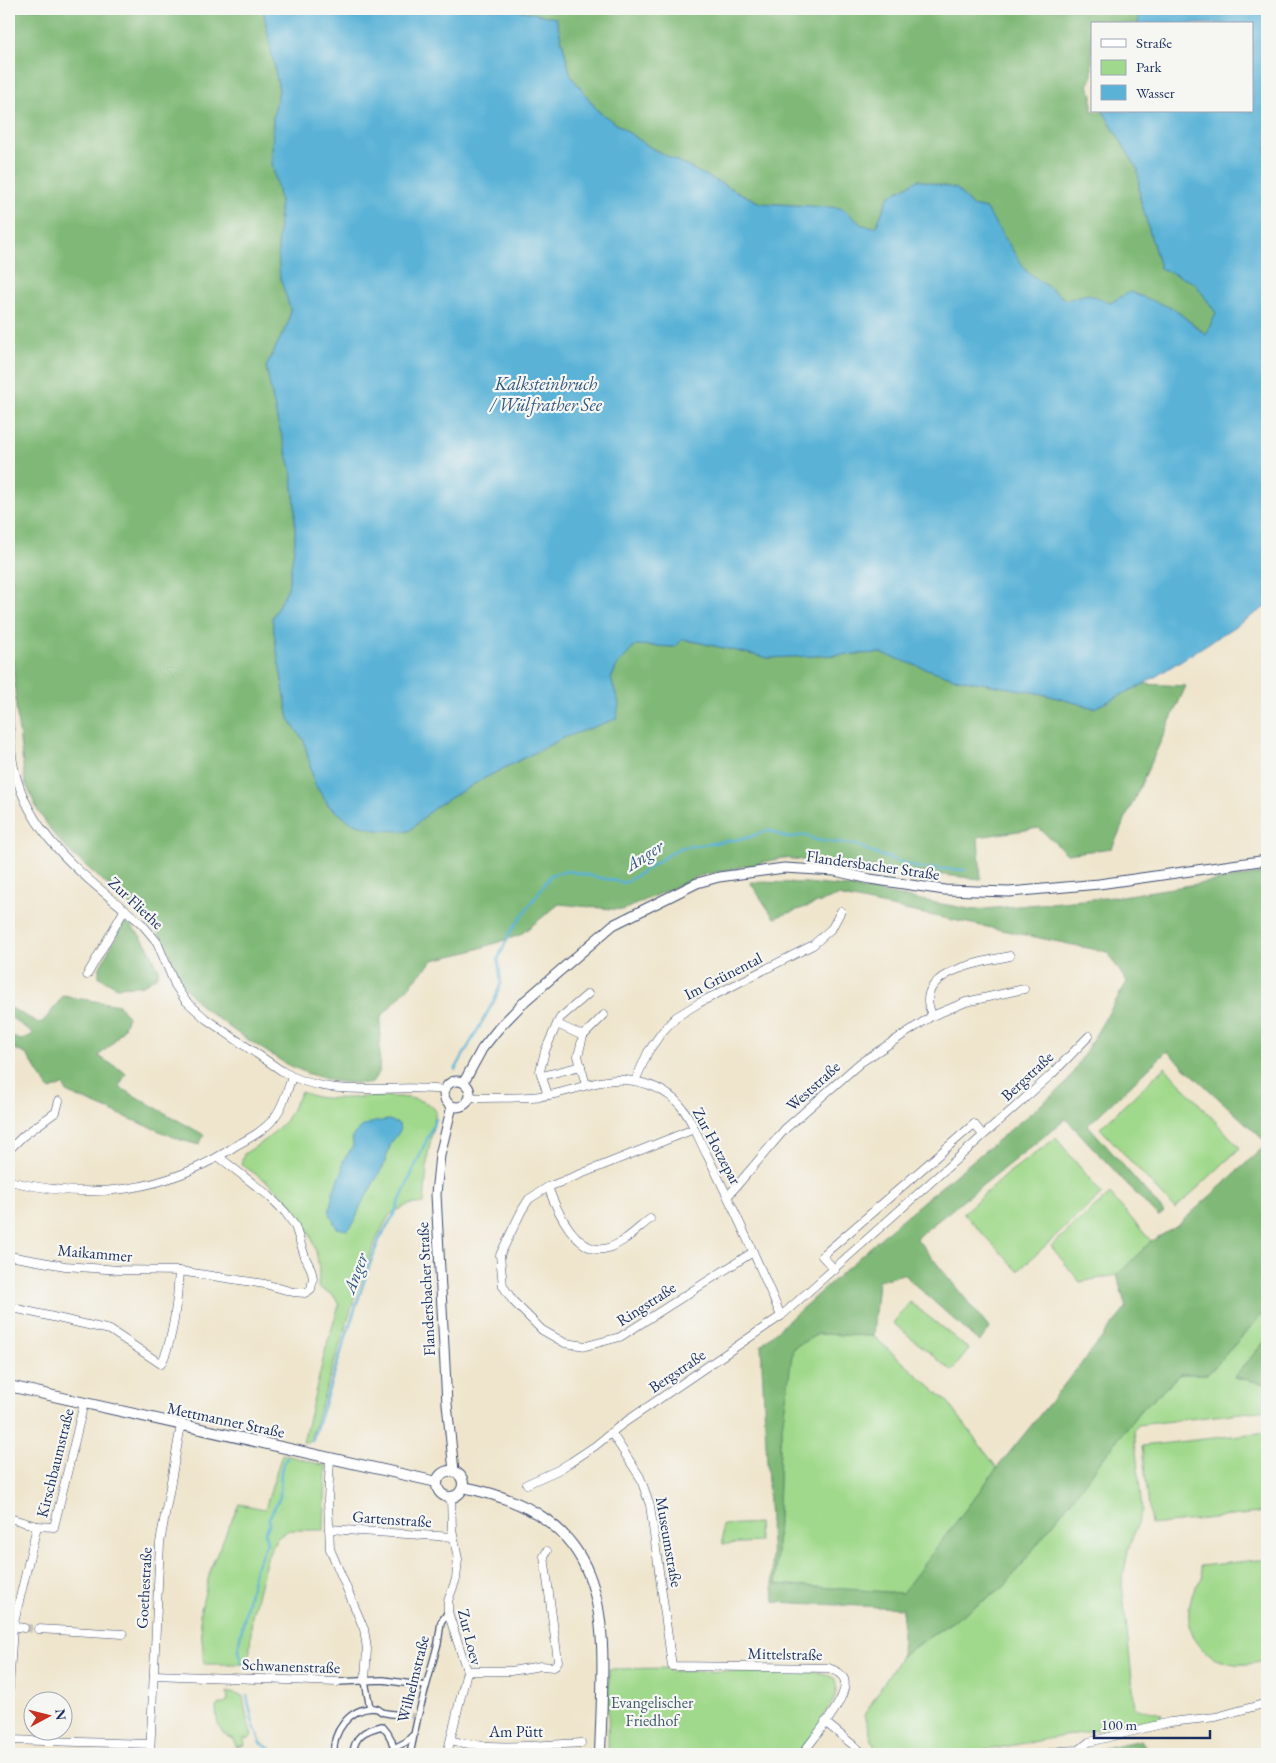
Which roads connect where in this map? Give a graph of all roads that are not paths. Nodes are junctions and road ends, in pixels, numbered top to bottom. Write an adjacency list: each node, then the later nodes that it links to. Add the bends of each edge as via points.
1 (9, 712): 3 (street, Zur Fliethe, via 15,772 39,828 60,853)
2 (1267, 860): 18 (street, Flandersbacher Straße, via 1083,886 1009,892 945,890 835,871 784,868 744,872 697,883 613,925 526,1000 498,1029 482,1049)
3 (125, 909): 6 (street); 16 (street, Zur Fliethe, via 157,942 185,1000 206,1019)
4 (841, 912): 17 (street, Im Grünental, via 832,928 812,945 676,1017 651,1047)
5 (1010, 956): 10 (street, via 942,976 932,986 928,1000)
6 (87, 975)
7 (1024, 989): 10 (street, Weststraße, via 966,1002)
8 (588, 994): 11 (street)
9 (604, 1015): 12 (street)
10 (932, 1016): 31 (street, Weststraße, via 860,1062 785,1129)
11 (557, 1024): 12 (street); 15 (street, via 545,1051 540,1071)
12 (583, 1036): 14 (street, via 578,1056)
13 (1089, 1036): 26 (street, Bergstraße, via 1052,1074)
14 (581, 1066): 15 (street); 19 (street)
15 (542, 1076): 21 (street)
16 (292, 1077): 20 (street, Zur Fliethe, via 340,1089 402,1087); 28 (street, via 272,1121)
17 (635, 1081): 19 (street, Zur Hotzepar, via 614,1080); 25 (street, Zur Hotzepar, via 656,1087 673,1099 690,1118)
18 (464, 1082): 20 (street, via 452,1082); 22 (street)
19 (586, 1085): 21 (street, Zur Hotzepar)
20 (444, 1090): 24 (street, via 446,1101)
21 (548, 1095): 22 (street, Zur Hotzepar)
22 (470, 1096): 24 (street, via 464,1106)
23 (59, 1101): 27 (street, via 56,1112)
24 (452, 1106): 44 (street, Flandersbacher Straße, via 440,1155 436,1194 448,1422)
25 (694, 1129): 30 (street, Ringstraße); 31 (street, Zur Hotzepar)
26 (983, 1135): 35 (street, Bergstraße); 35 (street, via 974,1124 822,1256)
27 (9, 1150)
28 (219, 1157): 29 (street, via 184,1174 105,1192 59,1191); 36 (street, Maikammer, via 269,1196 295,1226 311,1269 310,1289 305,1293 293,1292 264,1284)
29 (9, 1181)
30 (548, 1187): 32 (street, via 566,1224 579,1241 595,1249 608,1248 627,1238); 33 (street, Ringstraße, via 529,1199 500,1255 503,1286 542,1330 565,1343 586,1346 620,1337)
31 (728, 1196): 33 (street, Zur Hotzepar)
32 (650, 1219)
33 (753, 1252): 38 (street, Zur Hotzepar)
34 (9, 1256): 36 (street, Maikammer, via 65,1266)
35 (835, 1270): 38 (street, Bergstraße)
36 (179, 1271): 37 (street, via 169,1342 161,1364 110,1330)
37 (9, 1307)
38 (781, 1316): 42 (street, Bergstraße)
39 (9, 1386): 40 (main road, Mettmanner Straße)
40 (84, 1403): 41 (main road, Mettmanner Straße); 50 (street, Kirschbaumstraße, via 54,1527)
41 (181, 1425): 43 (main road, Mettmanner Straße); 61 (street, Goethestraße, via 160,1543)
42 (611, 1432): 46 (street, Bergstraße, via 558,1470); 59 (street, Museumstraße, via 640,1477 650,1505)
43 (330, 1459): 45 (main road, Mettmanner Straße); 51 (street)
44 (454, 1472): 45 (main road, via 442,1474); 47 (main road, via 462,1478)
45 (438, 1482): 48 (main road, via 439,1491)
46 (526, 1484)
47 (463, 1487): 48 (main road); 82 (main road, via 503,1497 533,1510 571,1543 583,1560 591,1578 601,1622)
48 (451, 1497): 52 (street, Zur Loev)
49 (9, 1518): 50 (street)
50 (37, 1526): 55 (street, Kirschbaumstraße)
51 (329, 1529): 52 (street, Gartenstraße); 62 (street, via 330,1549 364,1629)
52 (453, 1537): 54 (street, Zur Loev, via 458,1559)
53 (547, 1551): 60 (street, via 544,1556 556,1665 510,1671)
54 (448, 1612): 60 (street, Zur Loev); 64 (street, Wilhelmstraße, via 441,1622)
55 (11, 1627): 56 (street); 65 (street, Kirschbaumstraße)
56 (24, 1628)
57 (38, 1629): 58 (street)
58 (123, 1634)
59 (672, 1666): 69 (street, Mittelstraße, via 828,1668 839,1672 845,1688 836,1709)
60 (466, 1671): 72 (street, Zur Loev)
61 (154, 1675): 63 (street, Schwanenstraße); 74 (street, Goethestraße)
62 (365, 1681): 63 (street, Schwanenstraße); 64 (street, Schwanenstraße); 67 (street)
63 (337, 1682)
64 (426, 1686): 70 (street, Wilhelmstraße, via 416,1716)
65 (9, 1689)
66 (1267, 1703): 76 (street, via 1216,1717 1170,1722 1102,1738 1089,1742)
67 (370, 1708): 68 (street); 78 (street, via 352,1714 339,1729 334,1740)
68 (402, 1715)
69 (825, 1722): 83 (street); 84 (street)
70 (414, 1735): 75 (street); 80 (street, Wilhelmstraße)
71 (9, 1740): 74 (street)
72 (451, 1740): 73 (street, Am Pütt, via 488,1745); 81 (street, Zur Loev)
73 (581, 1743)
74 (150, 1744): 77 (street, Goethestraße)
75 (394, 1751): 79 (street, via 382,1726 370,1728 358,1736)
76 (1080, 1752): 85 (street)
77 (150, 1754)
78 (334, 1754)
79 (353, 1754)
80 (410, 1754)
81 (448, 1754)
82 (600, 1754)
83 (802, 1754)
84 (864, 1754)
85 (1045, 1754)

